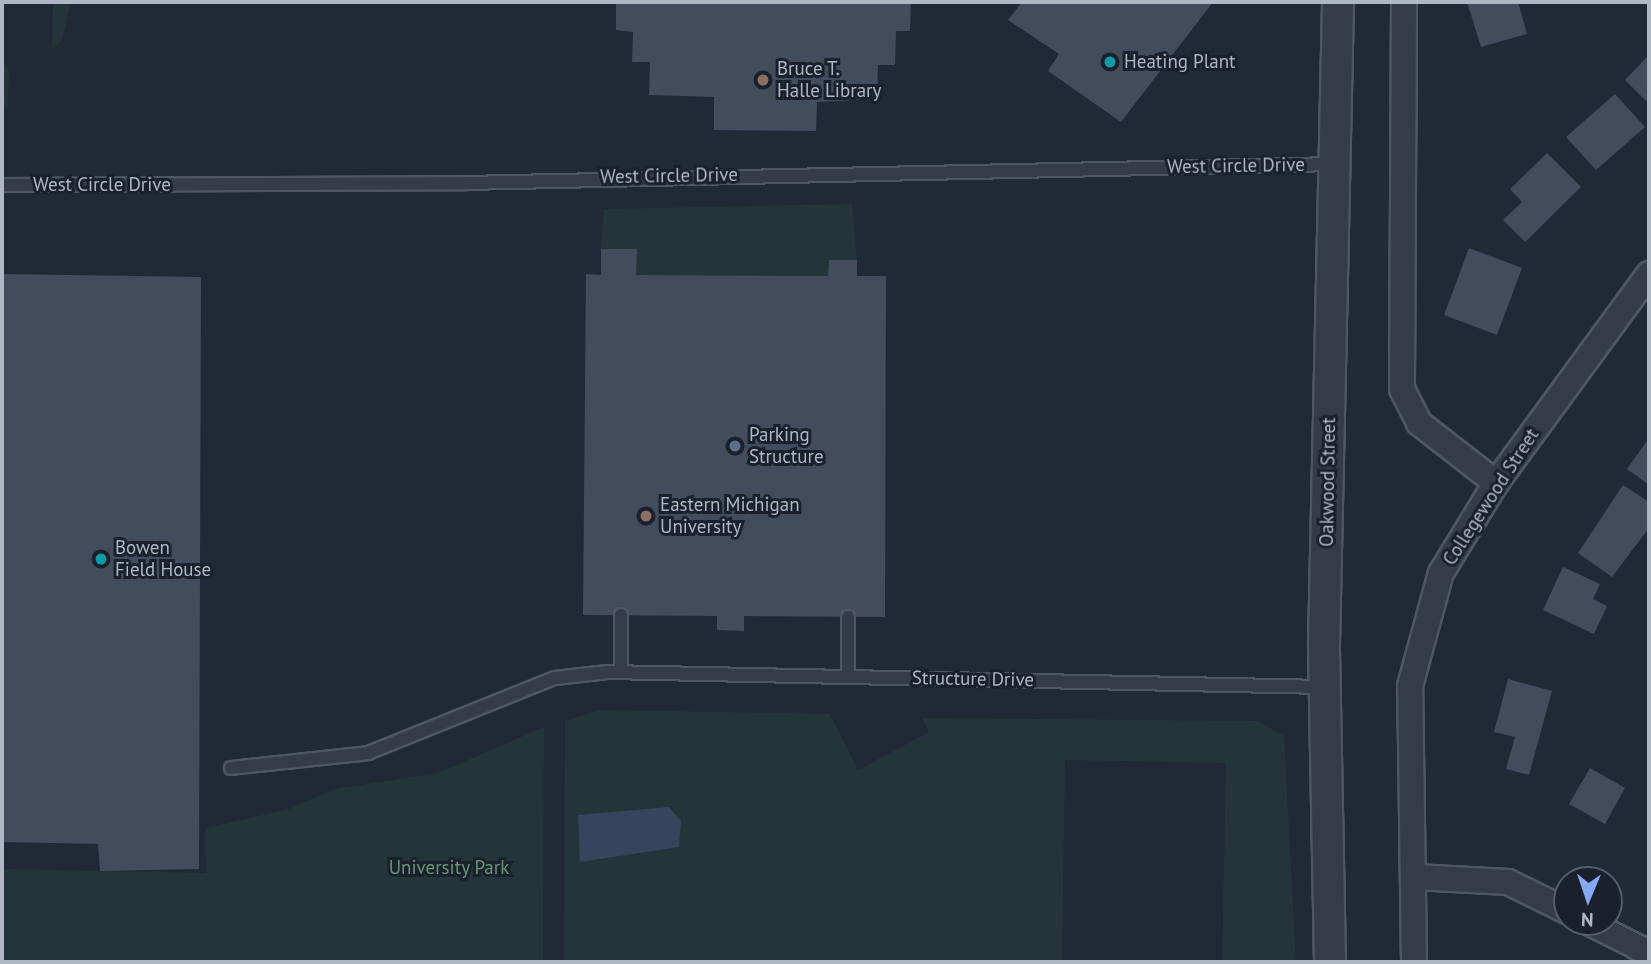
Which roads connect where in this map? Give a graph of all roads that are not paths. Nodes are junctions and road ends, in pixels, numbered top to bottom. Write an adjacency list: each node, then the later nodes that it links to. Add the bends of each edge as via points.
1 (1338, 2): 3 (street, Oakwood Street)
2 (1405, 2): 6 (street, via 1402,389 1419,422)
3 (1336, 164): 4 (lane, West Circle Drive, via 465,183); 11 (street, Oakwood Street)
4 (2, 185)
5 (1649, 274): 6 (street, Collegewood Street)
6 (1496, 483): 13 (street, Collegewood Street, via 1441,573 1410,686)
7 (621, 615): 9 (lane)
8 (848, 617): 10 (lane)
9 (621, 672): 10 (lane, Structure Drive); 12 (lane, Structure Drive, via 555,678 368,753)
10 (848, 676): 11 (lane, Structure Drive)
11 (1325, 687): 17 (street, Oakwood Street)
12 (231, 768)
13 (1415, 877): 14 (street, via 1508,882); 18 (street, Collegewood Street)
14 (1553, 904)
15 (1616, 936): 16 (street)
16 (1649, 953)
17 (1330, 962)
18 (1414, 962)

